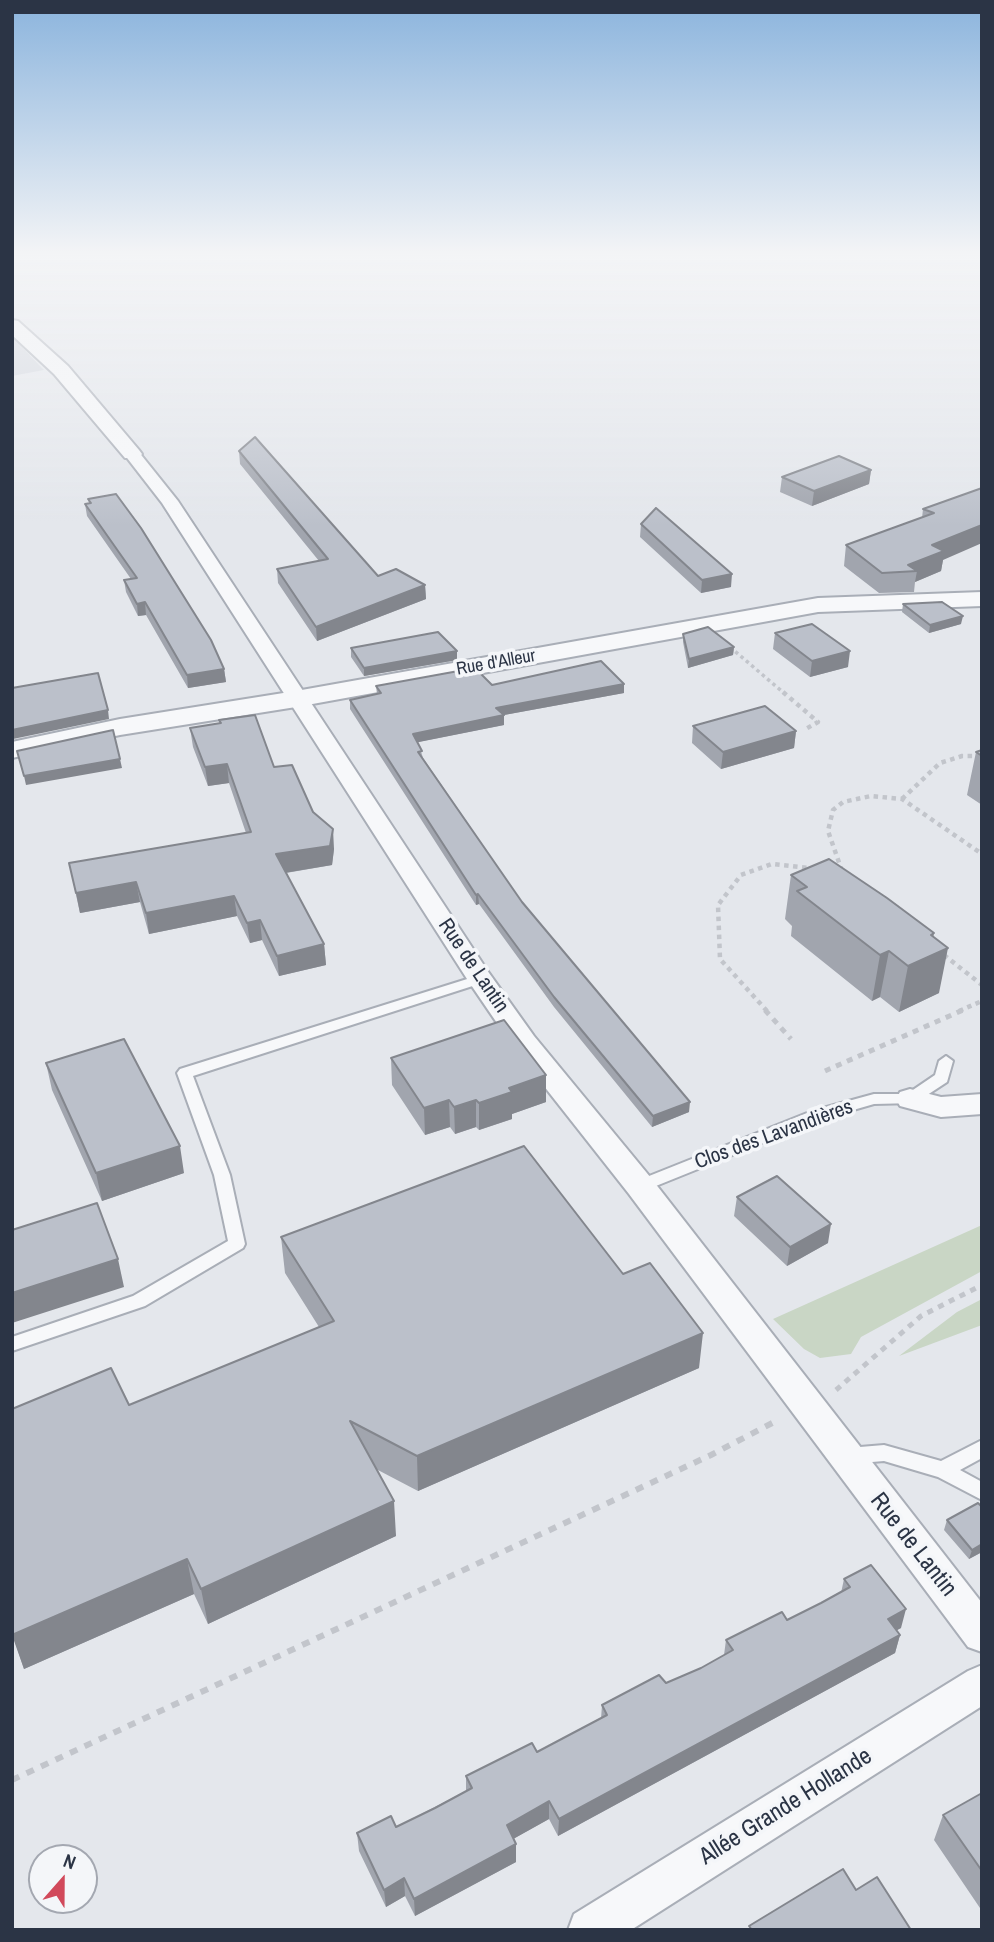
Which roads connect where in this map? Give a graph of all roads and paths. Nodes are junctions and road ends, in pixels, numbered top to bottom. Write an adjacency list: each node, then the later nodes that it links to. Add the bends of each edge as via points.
1 (33, 345): 2 (street, via 61,370)
2 (132, 454): 5 (street, Rue de Lantin, via 169,501)
3 (982, 599): 4 (street, Rue d'Alleur, via 818,606)
4 (705, 626): 5 (street, Rue d'Alleur); 6 (path, via 818,722)
5 (296, 699): 7 (street, Rue d'Alleur, via 120,727); 14 (street, Rue de Lantin)
6 (804, 730)
7 (12, 750)
8 (982, 756): 9 (path, via 940,763)
9 (901, 799): 10 (path); 12 (path, via 871,796 843,802 832,810 828,831 844,876)
10 (982, 854)
11 (813, 869): 17 (path, via 772,864 741,875 718,905 720,959)
12 (835, 873)
13 (942, 954): 15 (path)
14 (480, 979): 22 (street, Rue de Lantin, via 524,1042); 24 (lane, via 185,1073 222,1175 237,1244 139,1301)
15 (982, 985)
16 (982, 1001): 19 (path)
17 (791, 1039)
18 (946, 1061): 20 (lane, via 942,1079)
19 (825, 1071)
20 (910, 1099): 21 (street, Clos des Lavandières, via 941,1107); 22 (lane, Clos des Lavandières, via 874,1099 817,1115)
21 (982, 1104)
22 (640, 1186): 25 (street, Rue de Lantin)
23 (982, 1285): 25 (path, via 922,1316 831,1395)
24 (12, 1344)
25 (805, 1405): 27 (street, Rue de Lantin); 32 (path, via 698,1461)
26 (982, 1448): 28 (lane)
27 (844, 1456): 28 (lane, via 884,1453); 30 (street, Rue de Lantin)
28 (943, 1470): 29 (lane)
29 (982, 1492)
30 (982, 1634)
31 (982, 1684): 33 (street, Allée Grande Hollande)
32 (12, 1780)
33 (590, 1930)

